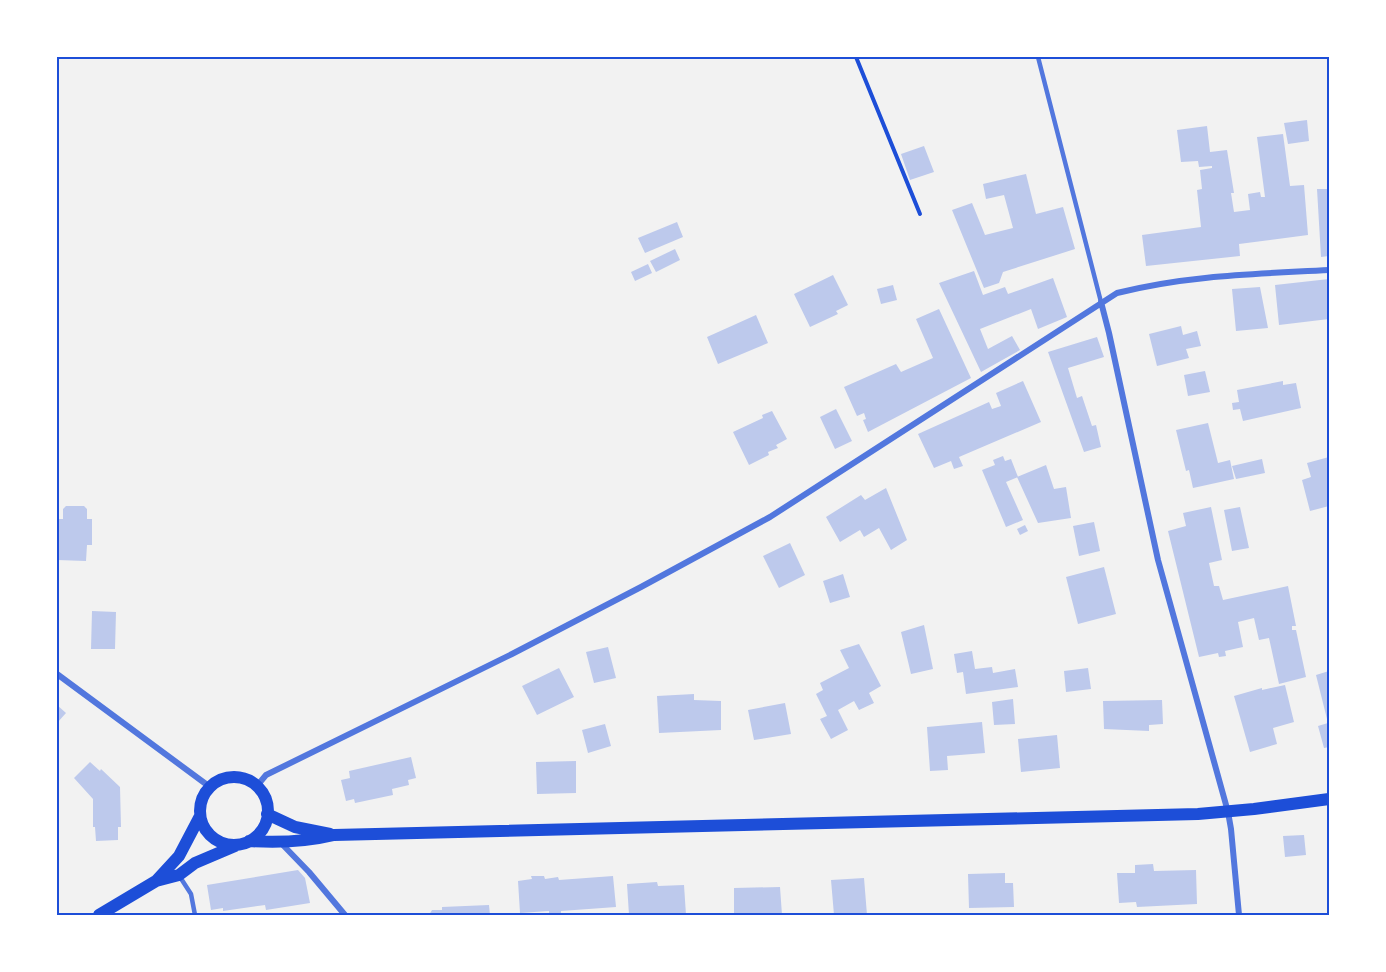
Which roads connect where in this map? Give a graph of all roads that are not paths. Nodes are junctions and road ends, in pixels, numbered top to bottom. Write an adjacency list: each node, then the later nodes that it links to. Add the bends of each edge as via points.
1 (1038, 57): 3 (lane)
2 (1329, 270): 3 (street, via 1157,283 1117,293)
3 (1101, 302): 6 (street, via 770,517 522,649 266,775); 8 (street, via 1158,560)
4 (57, 674): 5 (street)
5 (210, 786): 6 (main road, via 231,777 243,778); 10 (main road)
6 (256, 786): 9 (main road, via 267,802)
7 (1329, 799): 8 (main road)
8 (1228, 812): 11 (main road); 19 (street)
9 (267, 814): 11 (main road); 12 (main road, via 258,835)
10 (200, 816): 12 (main road, via 203,826 218,841); 15 (main road, via 179,856)
11 (334, 835): 13 (main road)
12 (244, 843): 13 (main road); 14 (main road, via 195,863)
13 (280, 843): 18 (street)
14 (179, 875): 15 (main road); 17 (lane, via 190,894)
15 (156, 881): 16 (main road)
16 (99, 915)
17 (195, 915)
18 (345, 915)
19 (1239, 915)

